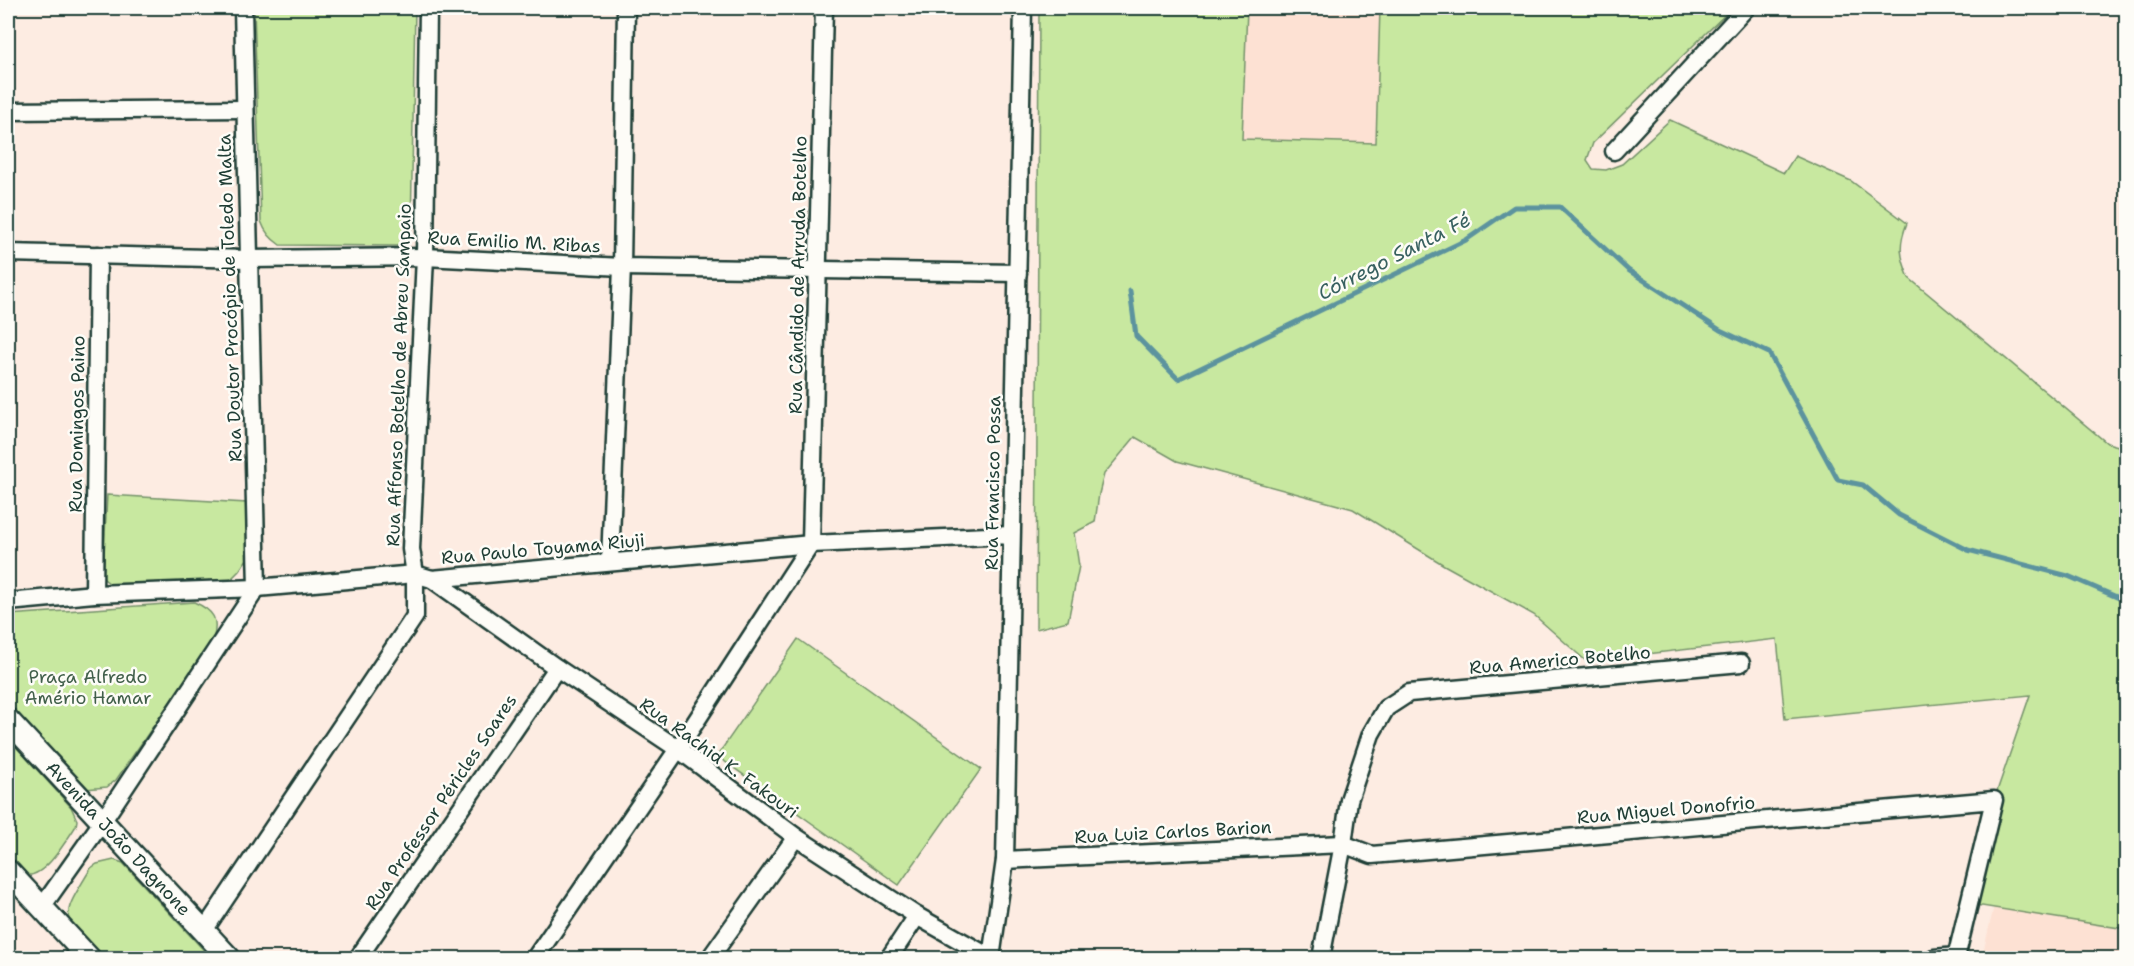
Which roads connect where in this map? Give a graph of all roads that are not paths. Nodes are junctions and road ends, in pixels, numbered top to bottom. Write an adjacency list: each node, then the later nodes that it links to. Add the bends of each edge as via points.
1 (243, 8): 7 (street, Rua Doutor Procópio de Toledo Malta)
2 (428, 8): 12 (street, Rua Affonso Botelho de Abreu Sampaio)
3 (626, 8): 14 (street)
4 (824, 8): 15 (street, Rua Cândido de Arruda Botelho)
5 (1023, 8): 16 (street, Rua Francisco Possa)
6 (1746, 8): 9 (street)
7 (244, 109): 8 (street); 13 (street, Rua Doutor Procópio de Toledo Malta)
8 (8, 111)
9 (1614, 151)
10 (8, 253): 11 (street, Rua Emilio M. Ribas)
11 (98, 255): 13 (street, Rua Emilio M. Ribas); 23 (street, Rua Domingos Paino)
12 (424, 256): 13 (street, Rua Emilio M. Ribas); 14 (street, Rua Emilio M. Ribas); 20 (street, Rua Affonso Botelho de Abreu Sampaio, via 411,549)
13 (248, 259): 22 (street, Rua Doutor Procópio de Toledo Malta)
14 (622, 267): 15 (street, Rua Emilio M. Ribas); 19 (street)
15 (819, 268): 16 (street, Rua Emilio M. Ribas); 18 (street, Rua Cândido de Arruda Botelho)
16 (1018, 273): 17 (street, Rua Francisco Possa)
17 (1011, 536): 18 (street, Rua Paulo Toyama Riuji); 32 (street, Rua Francisco Possa)
18 (810, 544): 19 (street, Rua Paulo Toyama Riuji); 28 (street)
19 (610, 562): 21 (street, Rua Paulo Toyama Riuji)
20 (415, 574): 21 (street, Rua Paulo Toyama Riuji); 22 (street, Rua Paulo Toyama Riuji); 36 (street, Rua Affonso Botelho de Abreu Sampaio, via 415,616)
21 (432, 579): 26 (street, Rua Rachid K. Fakouri)
22 (257, 588): 23 (street, Rua Paulo Toyama Riuji); 29 (street)
23 (94, 594): 24 (street, Rua Paulo Toyama Riuji)
24 (8, 602)
25 (1741, 663): 31 (street, Rua Americo Botelho, via 1409,693 1386,708 1371,734 1349,800)
26 (557, 668): 28 (street, Rua Rachid K. Fakouri); 40 (street, Rua Professor Péricles Soares)
27 (8, 720): 29 (street, Avenida João Dagnone)
28 (678, 749): 30 (street, Rua Rachid K. Fakouri); 41 (street)
29 (102, 822): 34 (street); 36 (street, Avenida João Dagnone)
30 (796, 837): 35 (street, Rua Rachid K. Fakouri); 42 (street)
31 (1343, 844): 32 (street, Rua Luiz Carlos Barion); 37 (street, Rua Miguel Donofrio, via 1372,855 1994,800); 45 (street)
32 (1005, 860): 44 (street, Rua Francisco Possa)
33 (8, 872): 34 (street)
34 (42, 907): 38 (street)
35 (918, 916): 43 (street); 44 (street, Rua Rachid K. Fakouri)
36 (203, 932): 39 (street, Avenida João Dagnone)
37 (1957, 957): 46 (street)
38 (89, 958)
39 (229, 958)
40 (358, 958)
41 (535, 958)
42 (710, 958)
43 (889, 958)
44 (991, 958)
45 (1321, 958)
46 (1934, 958)

